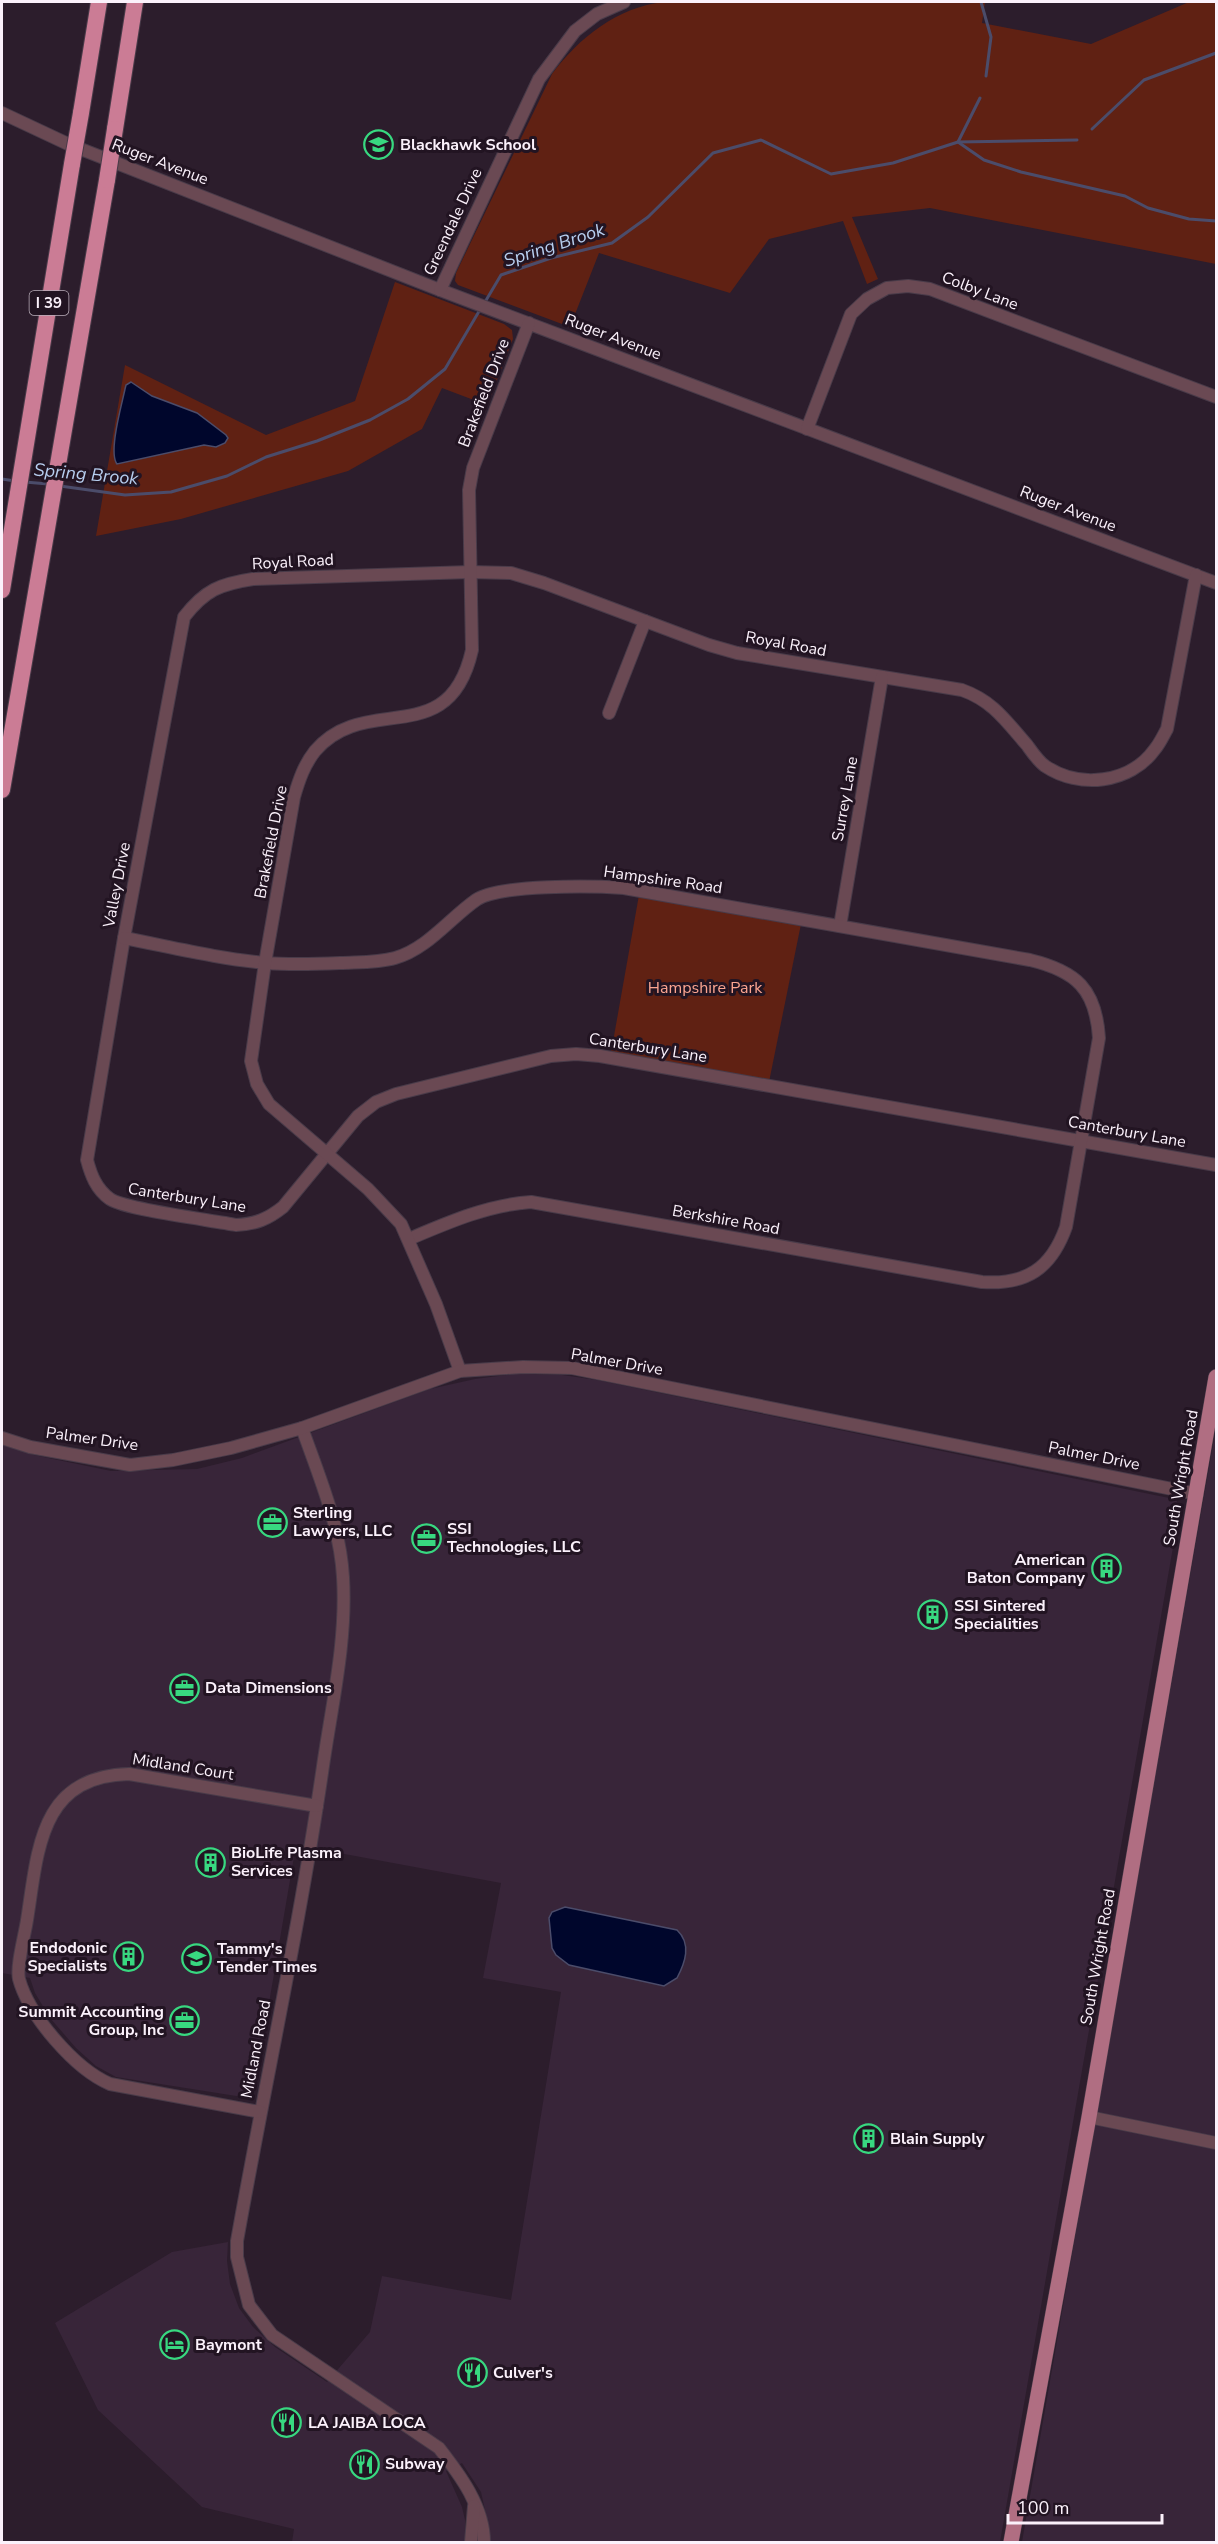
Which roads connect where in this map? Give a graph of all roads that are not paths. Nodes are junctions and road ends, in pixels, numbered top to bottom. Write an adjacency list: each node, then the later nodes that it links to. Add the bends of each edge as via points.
1 (99, 2): 12 (highway, I 39, bridge)
2 (135, 2): 17 (highway, I 39, bridge)
3 (624, 2): 5 (street, Greendale Drive, via 597,14 575,31 538,79)
4 (2, 113): 5 (street, Ruger Avenue, via 68,144)
5 (440, 290): 6 (street, Ruger Avenue)
6 (529, 323): 8 (street, Ruger Avenue); 9 (street, Brakefield Drive, via 473,468 468,509)
7 (1216, 397): 8 (street, Colby Lane, via 930,290 908,286 887,288 867,298 851,314)
8 (807, 429): 10 (street, Ruger Avenue)
9 (470, 572): 13 (street, Royal Road, via 253,579 230,582); 14 (street, Royal Road, via 511,573 529,578); 20 (street, Brakefield Drive, via 472,650 468,671 459,688 426,713 356,724 334,735 315,751 302,772 294,797)
10 (1196, 575): 11 (street, Ruger Avenue); 15 (street, Royal Road, via 1167,729 1155,750 1137,767 1115,778 1090,781 1065,777 1044,765 995,709 979,697 962,690)
11 (1216, 583)
12 (2, 590)
13 (202, 596): 19 (street, Valley Drive, via 184,617)
14 (645, 621): 15 (street, Royal Road, via 737,653); 16 (street)
15 (882, 677): 18 (street, Surrey Lane)
16 (609, 713)
17 (2, 790)
18 (840, 926): 20 (street, Hampshire Road, via 624,888 522,890 478,898 414,950 395,958 297,965); 21 (street, Hampshire Road, via 1030,960 1053,965 1071,975 1093,1002 1099,1038)
19 (123, 938): 20 (street, Hampshire Road); 24 (street, Valley Drive, via 87,1160)
20 (265, 963): 22 (street, Brakefield Drive, via 251,1061 257,1084 269,1104)
21 (1081, 1140): 22 (street, Canterbury Lane, via 576,1054 551,1056 376,1102 358,1116); 23 (street, Canterbury Lane); 25 (street, Berkshire Road, via 1059,1248 1040,1270 1000,1284 531,1202 489,1209)
22 (327, 1154): 24 (street, Canterbury Lane, via 283,1207 254,1224 236,1225 117,1203); 25 (street, Brakefield Drive, via 375,1196 401,1224)
23 (1216, 1165)
24 (98, 1187)
25 (409, 1239): 26 (street, Brakefield Drive)
26 (460, 1371): 28 (street, Palmer Drive); 30 (street, Palmer Drive, via 572,1368)
27 (1216, 1377): 30 (main road, South Wright Road)
28 (302, 1428): 29 (street, Palmer Drive, via 231,1448 130,1465 30,1447); 31 (street, Midland Road, via 332,1514 343,1574 342,1632)
29 (2, 1438)
30 (1197, 1494): 33 (main road, South Wright Road)
31 (317, 1806): 32 (street, Midland Road); 32 (street, Midland Court, via 113,1774 78,1787 56,1806 39,1841 19,1977 36,2014 55,2038 91,2074 110,2084)
32 (260, 2112): 35 (street, Midland Road, via 237,2249 249,2305 272,2336 439,2448 459,2473)
33 (1089, 2118): 34 (street); 38 (main road, South Wright Road)
34 (1216, 2144)
35 (474, 2505): 36 (street, Midland Road); 37 (street, Midland Road, via 482,2521)
36 (471, 2542)
37 (484, 2542)
38 (1011, 2542)

